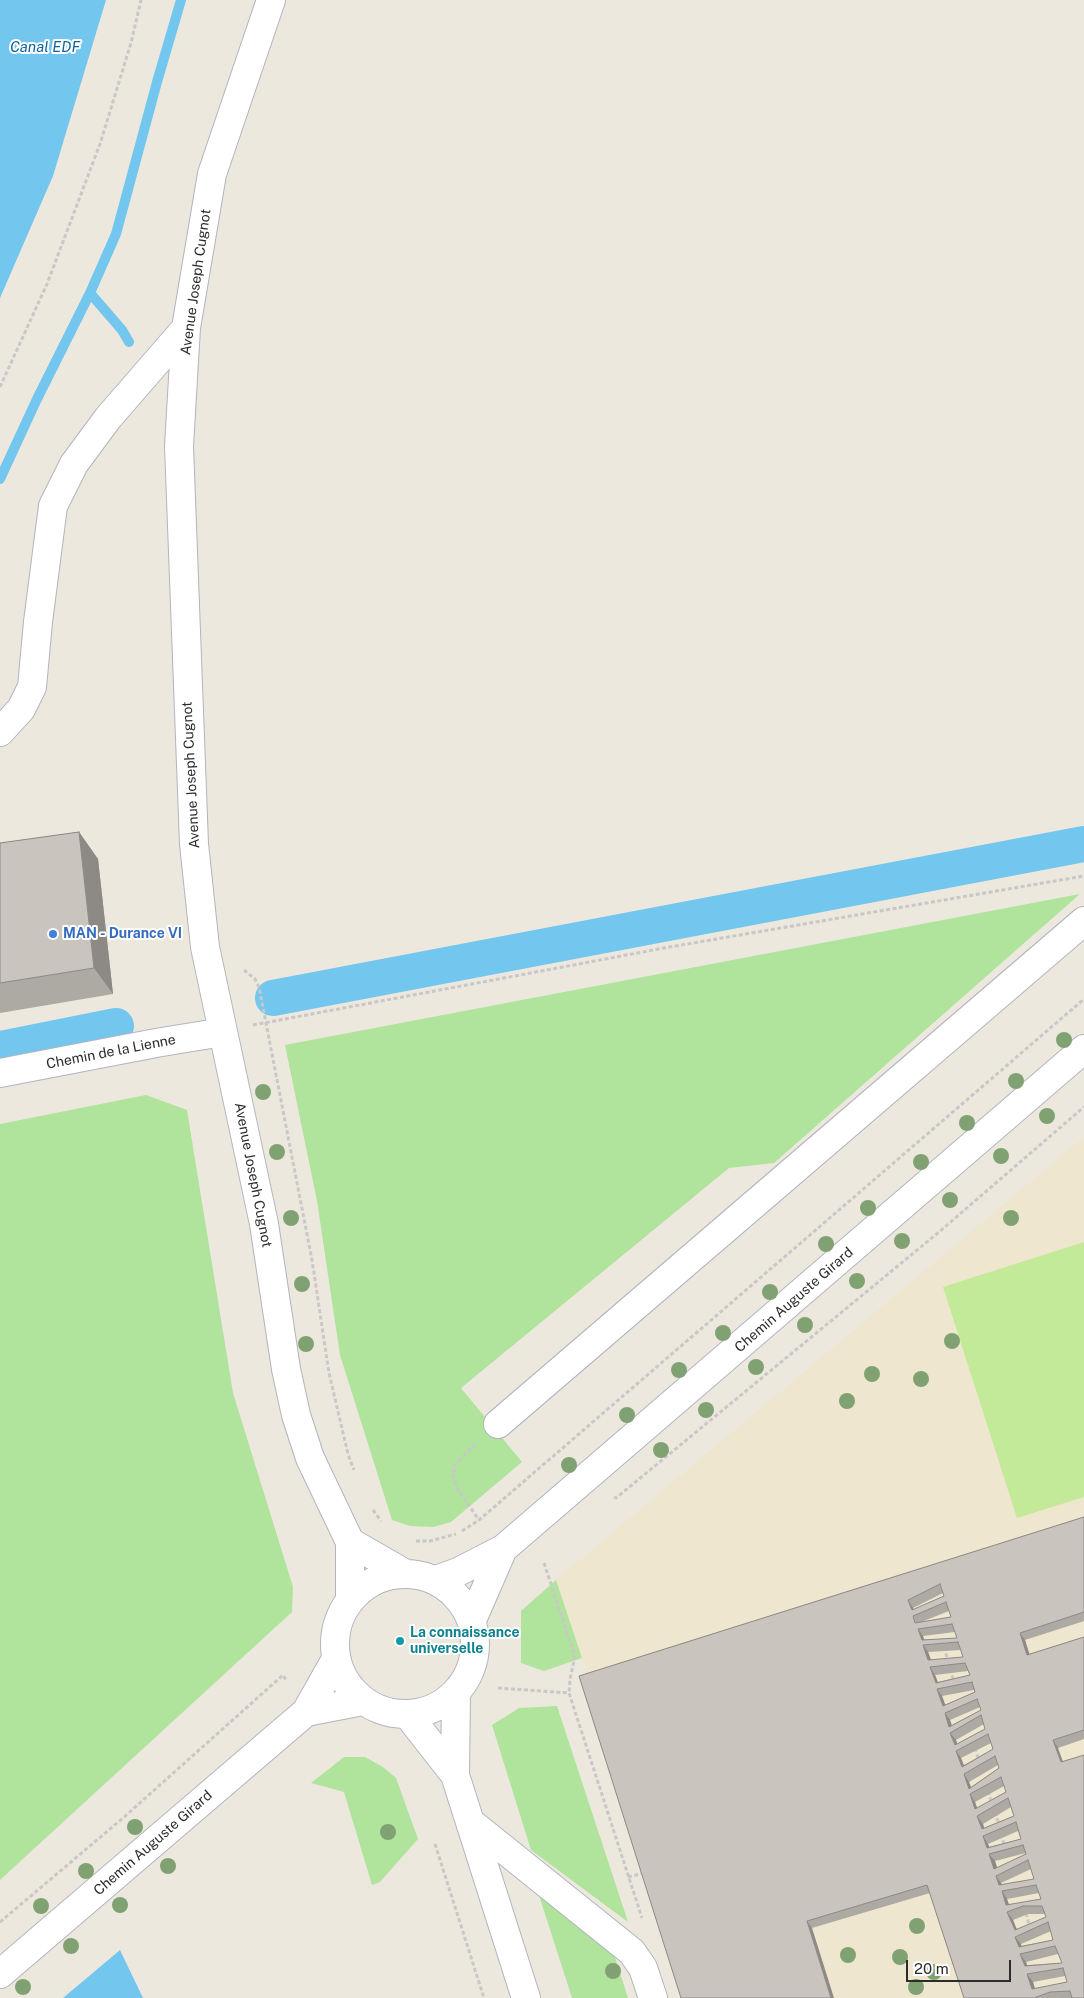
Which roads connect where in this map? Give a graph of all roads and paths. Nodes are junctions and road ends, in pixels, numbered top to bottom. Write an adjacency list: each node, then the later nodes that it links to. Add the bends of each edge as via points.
1 (142, 0): 4 (path, via 100,144 48,284)
2 (271, 0): 3 (street, Avenue Joseph Cugnot, via 212,174)
3 (186, 328): 5 (street, via 108,418 74,464 53,506 32,687 22,709); 11 (street, Avenue Joseph Cugnot, via 179,446 194,844 204,947)
4 (0, 387)
5 (0, 732)
6 (1084, 876): 10 (path)
7 (1084, 921): 15 (street)
8 (239, 967): 10 (path, via 255,979 259,987)
9 (1084, 999): 19 (path)
10 (265, 1021): 11 (path); 16 (path, via 312,1260 332,1390 348,1454)
11 (223, 1032): 13 (street, Chemin de la Lienne); 22 (street, Avenue Joseph Cugnot, via 264,1224 296,1415 310,1458)
12 (1084, 1049): 23 (street, Chemin Auguste Girard)
13 (0, 1073)
14 (1084, 1107): 17 (path)
15 (498, 1424): 19 (path, via 453,1470 456,1487)
16 (357, 1475)
17 (616, 1498)
18 (371, 1507): 20 (path)
19 (479, 1520): 21 (path, via 447,1537 430,1541)
20 (384, 1525)
21 (409, 1540)
22 (350, 1542): 25 (street); 27 (street, Avenue Joseph Cugnot)
23 (503, 1549): 26 (street, Chemin Auguste Girard); 28 (street, Chemin Auguste Girard)
24 (544, 1563): 35 (path, via 575,1656)
25 (404, 1573): 26 (street); 27 (street, via 383,1577)
26 (436, 1580): 28 (street, via 452,1590)
27 (350, 1599): 30 (street, via 340,1618 335,1638)
28 (472, 1620): 34 (street, via 476,1638 475,1657 468,1676)
29 (942, 1642): 33 (path)
30 (336, 1659): 36 (street, via 342,1675); 37 (street, Chemin Auguste Girard)
31 (283, 1675): 50 (path, via 123,1818)
32 (498, 1688): 35 (path)
33 (956, 1689)
34 (456, 1693): 38 (street, via 434,1708); 41 (street)
35 (569, 1694): 47 (path)
36 (363, 1701): 37 (street, Chemin Auguste Girard); 38 (street, via 384,1712)
37 (306, 1712): 52 (street, Chemin Auguste Girard)
38 (408, 1715): 41 (street)
39 (974, 1745): 40 (path)
40 (980, 1764)
41 (456, 1775): 43 (street)
42 (986, 1783): 45 (path)
43 (470, 1822): 54 (street); 55 (street, via 632,1952 643,1968)
44 (435, 1844): 53 (path)
45 (1006, 1848)
46 (652, 1870): 47 (path)
47 (628, 1877): 49 (path)
48 (1023, 1904): 51 (path)
49 (642, 1919)
50 (0, 1922)
51 (1032, 1932)
52 (0, 1974)
53 (484, 1998)
54 (526, 1998)
55 (653, 1998)

